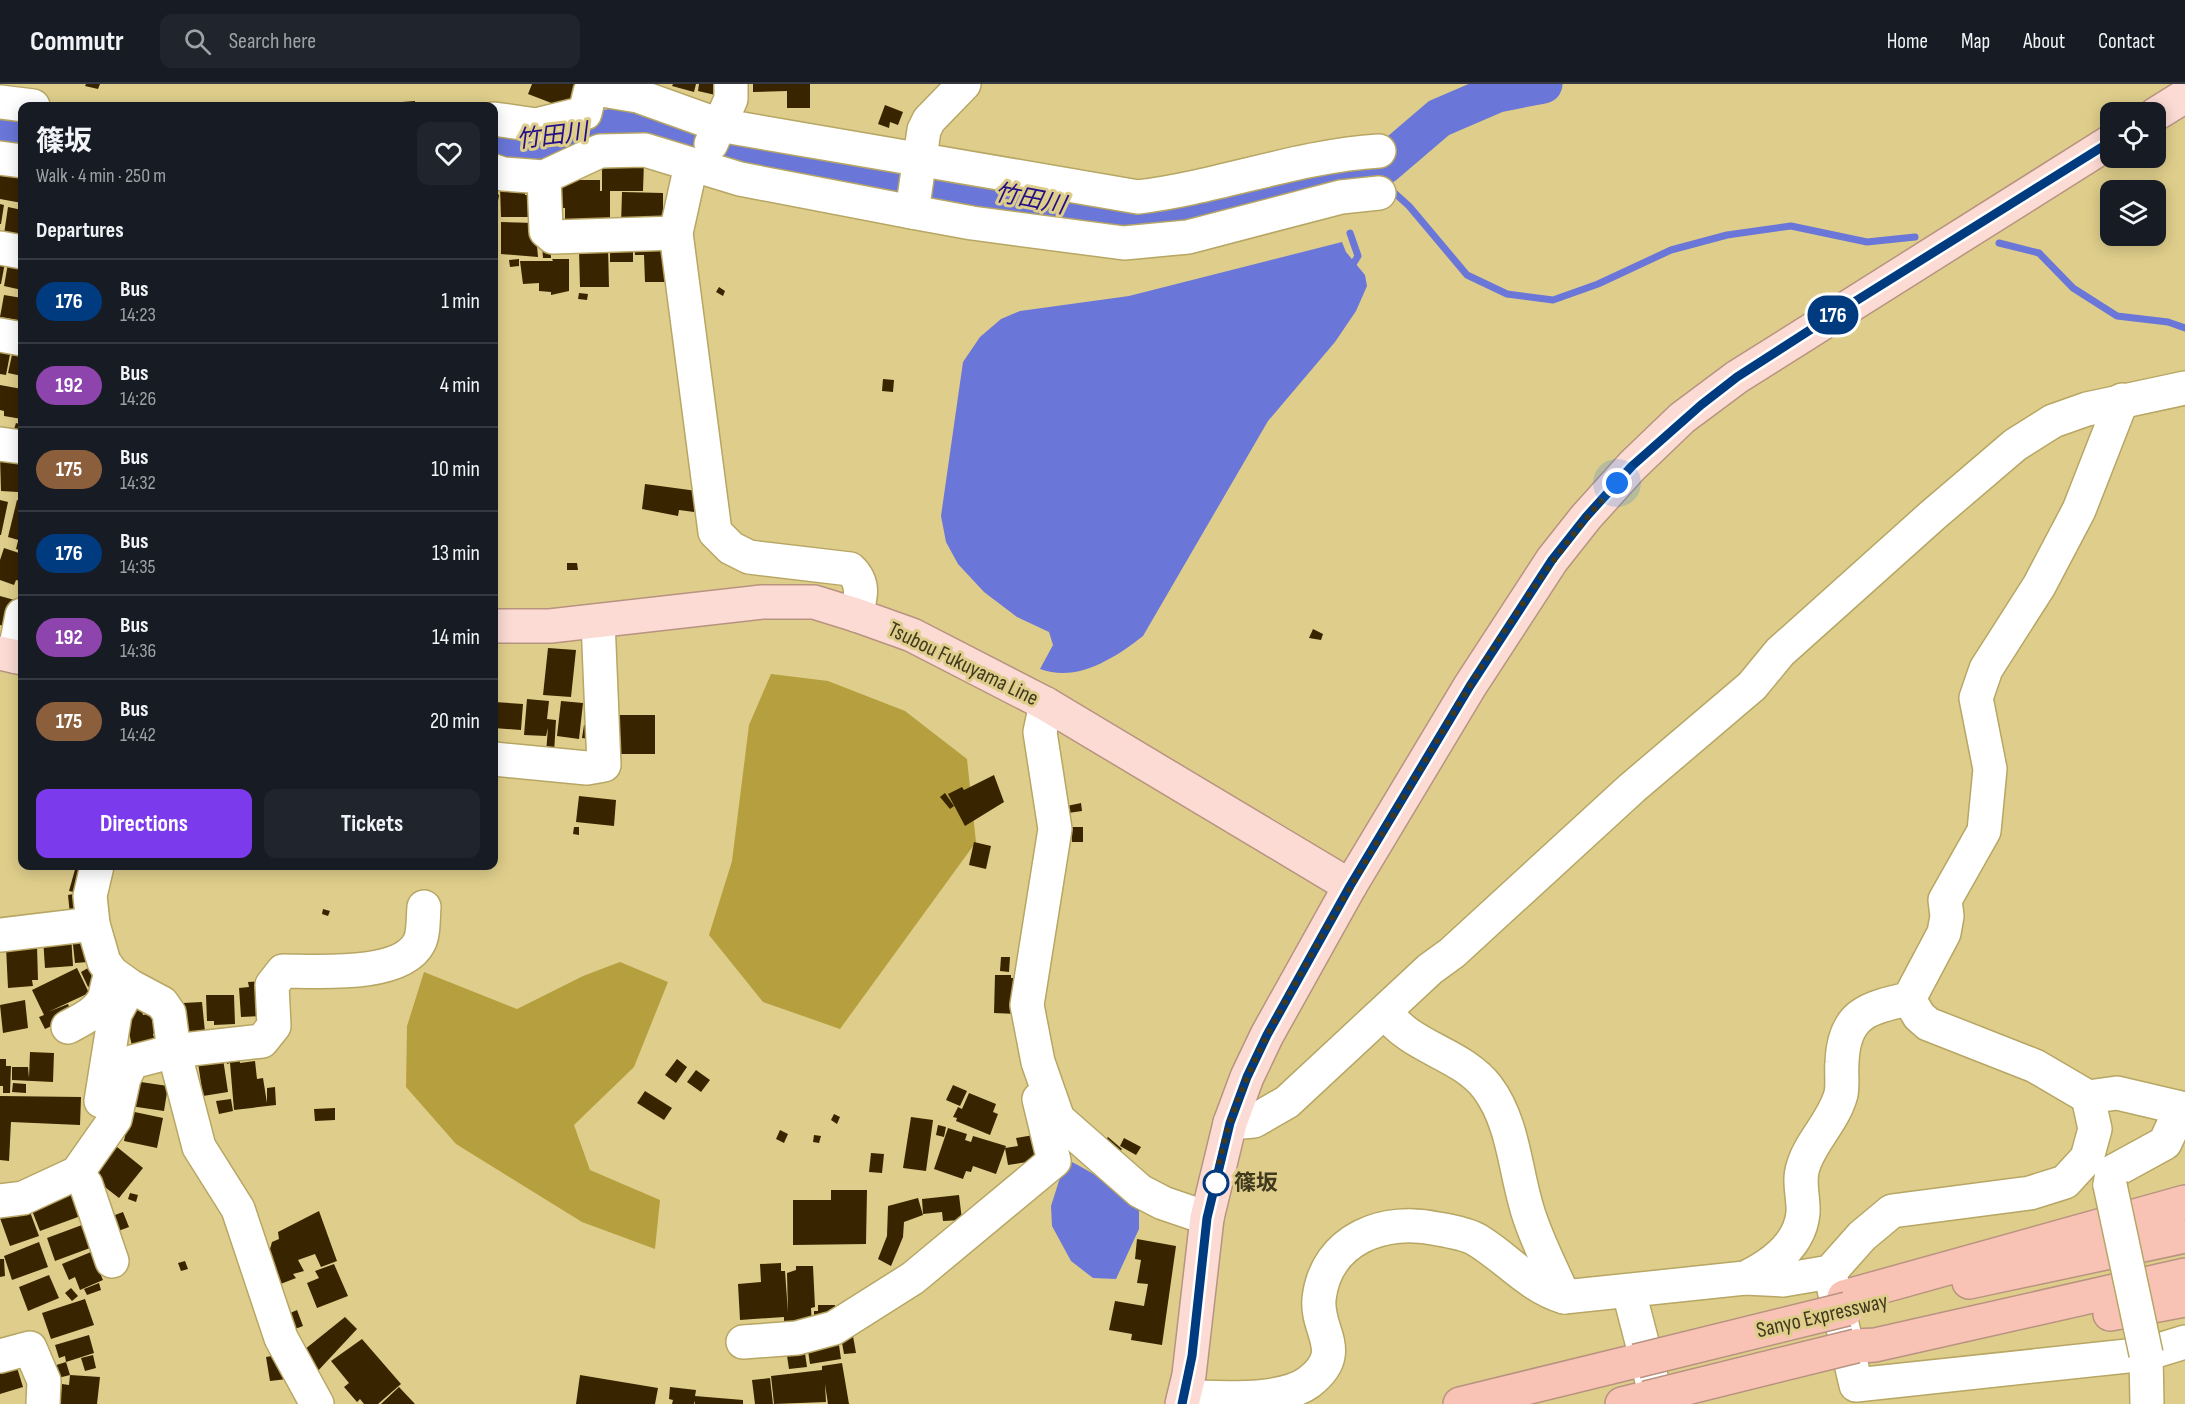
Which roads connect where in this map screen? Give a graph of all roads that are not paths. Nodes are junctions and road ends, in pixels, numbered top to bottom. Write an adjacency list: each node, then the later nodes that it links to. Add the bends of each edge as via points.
1 (731, 84): 10 (street, via 731,99)
2 (964, 84): 14 (street, via 929,120)
3 (2185, 96): 6 (main road)
4 (0, 102): 5 (street)
5 (18, 104)
6 (2166, 108)
7 (498, 120): 8 (street)
8 (593, 132): 10 (street, via 645,150); 10 (street, via 590,92 602,90 638,96); 16 (street)
9 (2100, 148): 36 (main road, via 1737,377 1682,418 1632,466 1586,517 1516,613)
10 (707, 149): 14 (street); 18 (street, via 740,179); 19 (street)
11 (1379, 151): 14 (street, via 1336,153 1180,192 1138,197)
12 (0, 158): 13 (street)
13 (18, 160)
14 (920, 164): 18 (street)
15 (498, 172): 16 (street)
16 (544, 177): 19 (street, via 546,231 553,237)
17 (1379, 193): 18 (street, via 1341,197 1188,237 1124,243 972,223)
18 (913, 207)
19 (676, 233): 28 (street, via 715,532 749,558 850,569 862,592)
20 (0, 248): 21 (street)
21 (18, 251)
22 (0, 335): 23 (street)
23 (18, 338)
24 (2185, 388): 25 (street)
25 (2122, 400): 41 (street, via 2079,510 2039,586 1986,669 1976,698 1990,770 1984,831 1945,900 1944,933); 42 (street, via 2053,421 2015,445 1933,514 1780,652 1752,686 1632,788)
26 (0, 444): 27 (street)
27 (18, 446)
28 (856, 615): 29 (main road, Tsubou Fukuyama Line, via 814,602 762,602); 33 (main road, Tsubou Fukuyama Line, via 912,634)
29 (598, 621): 31 (main road, Tsubou Fukuyama Line); 34 (street, via 603,765 587,768)
30 (18, 631): 32 (street)
31 (498, 631)
32 (12, 656)
33 (1047, 704): 36 (main road, Tsubou Fukuyama Line); 45 (street, via 1040,732 1055,829 1027,1005)
34 (498, 759)
35 (96, 870): 38 (street, via 90,896)
36 (1350, 886): 48 (main road, via 1267,1035)
37 (424, 907): 44 (street, via 419,943 386,965 362,971 283,971 272,985 274,1026 262,1041)
38 (93, 924): 39 (street); 40 (street, via 104,962)
39 (0, 935)
40 (121, 980): 43 (street, via 106,984 104,999 92,1013); 44 (street, via 162,1003 169,1013); 47 (street)
41 (1909, 999): 46 (street, via 1928,1024 2035,1066); 56 (street, via 1871,1009 1851,1024 1843,1045 1840,1098 1803,1166 1803,1214 1797,1234 1768,1267)
42 (1386, 1012): 48 (street, via 1287,1102 1254,1121); 59 (street, via 1395,1025 1470,1068 1488,1088 1502,1115 1531,1222)
43 (68, 1027)
44 (174, 1051): 49 (street, via 132,1062 124,1078 115,1119); 69 (street, via 199,1147 238,1209 281,1338)
45 (1038, 1062): 52 (street, via 1058,1119 1140,1191); 61 (street, via 1031,1066 1054,1161 913,1278 834,1328 797,1338)
46 (2088, 1097): 58 (street, via 2095,1129 2087,1158 2065,1182 2030,1193 1892,1211 1862,1236); 64 (street, bridge, via 2117,1093 2181,1108 2164,1143 2112,1172 2110,1185)
47 (101, 1101)
48 (1230, 1123): 52 (main road)
49 (77, 1173): 50 (street, via 23,1198); 54 (street, via 86,1185)
50 (0, 1201)
51 (2185, 1202): 58 (highway)
52 (1207, 1218): 66 (main road)
53 (2185, 1236): 58 (highway, Sanyo Expressway)
54 (112, 1261)
55 (2185, 1275): 63 (highway, Sanyo Expressway)
56 (1745, 1278): 57 (street); 58 (street, via 1783,1280)
57 (1629, 1292): 59 (street); 67 (street)
58 (1840, 1293): 64 (street, via 1856,1385); 70 (highway, Sanyo Expressway, bridge, via 1699,1346)
59 (1564, 1297): 66 (street, via 1546,1292 1476,1238 1412,1224 1372,1230 1353,1239 1323,1277 1319,1302 1328,1356 1307,1384 1270,1396)
60 (2185, 1300): 63 (highway, via 1944,1345)
61 (743, 1342)
62 (2185, 1342): 64 (street)
63 (1866, 1346): 67 (highway, Sanyo Expressway, bridge)
64 (2146, 1354): 71 (street)
65 (0, 1356): 68 (street, via 30,1348 44,1380)
66 (1183, 1401)
67 (1642, 1402)
68 (43, 1404)
69 (317, 1404)
70 (1460, 1404)
71 (2147, 1404)

